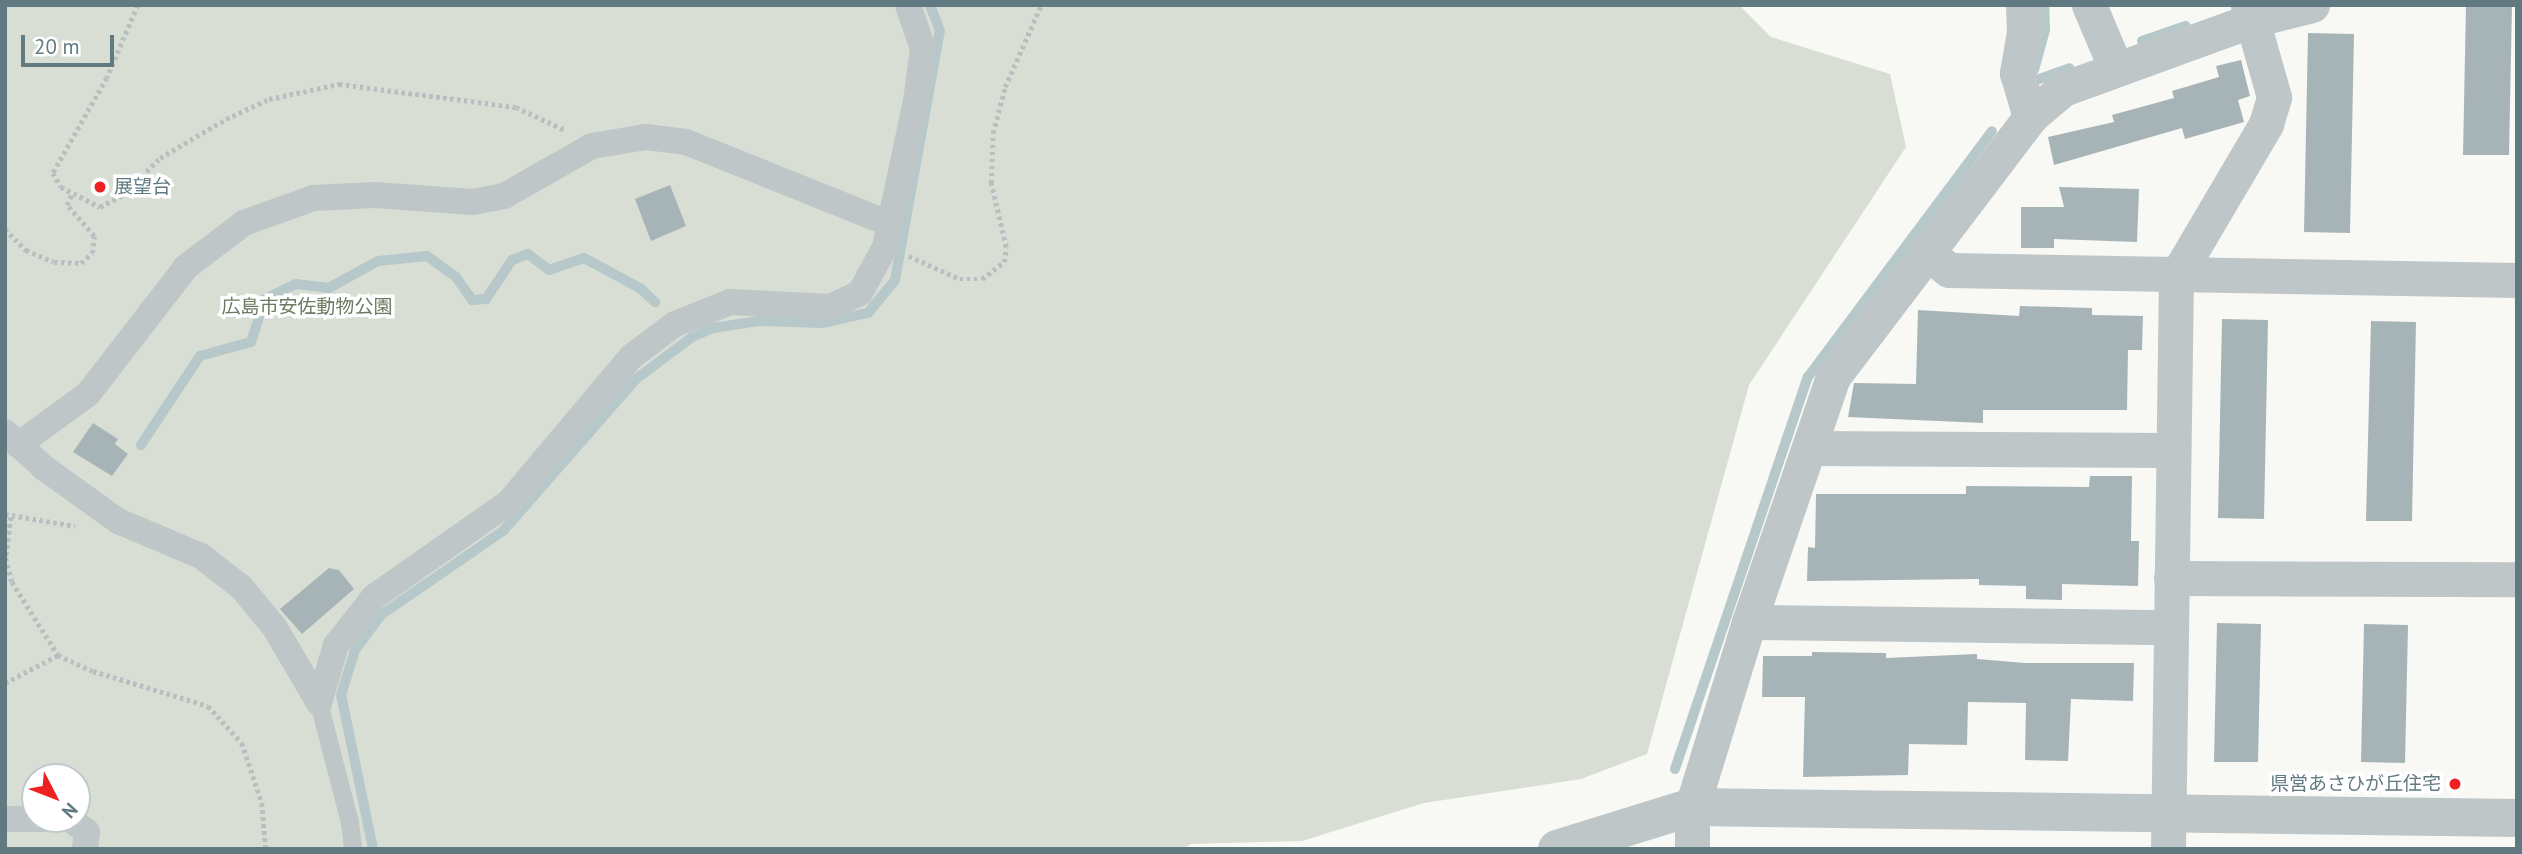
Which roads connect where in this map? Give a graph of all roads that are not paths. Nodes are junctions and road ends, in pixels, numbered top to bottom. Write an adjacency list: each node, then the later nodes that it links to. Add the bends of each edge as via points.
1 (908, 5): 8 (street, via 923,49)
2 (2023, 5): 7 (street, via 2017,73)
3 (2089, 5): 6 (street)
4 (2312, 5): 5 (street)
5 (2251, 12): 6 (street); 10 (street, via 2274,97 2266,124)
6 (2116, 69): 7 (street, via 2063,89)
7 (2030, 117): 9 (street)
8 (888, 223): 12 (street, via 686,142 646,137 592,146 504,196 473,202 375,195 313,198 244,223 186,267 88,394); 19 (street, via 879,264 860,293 830,307 730,302 675,324 631,357 509,502 374,597 336,645)
9 (1926, 252): 10 (street, via 1949,270); 13 (street, via 1833,377)
10 (2176, 277): 11 (street); 14 (street)
11 (2517, 279)
12 (12, 439): 19 (street, via 118,521 201,556 241,587 275,628)
13 (1809, 448): 14 (street); 17 (street)
14 (2170, 450): 15 (street)
15 (2171, 578): 16 (street); 18 (street)
16 (2517, 579)
17 (1749, 622): 18 (street); 20 (street)
18 (2171, 626): 22 (street)
19 (319, 703): 23 (lane)
20 (1692, 807): 22 (street); 24 (street); 25 (street)
21 (2517, 818): 22 (street)
22 (2169, 831)
23 (353, 849)
24 (1557, 849)
25 (1692, 849)

